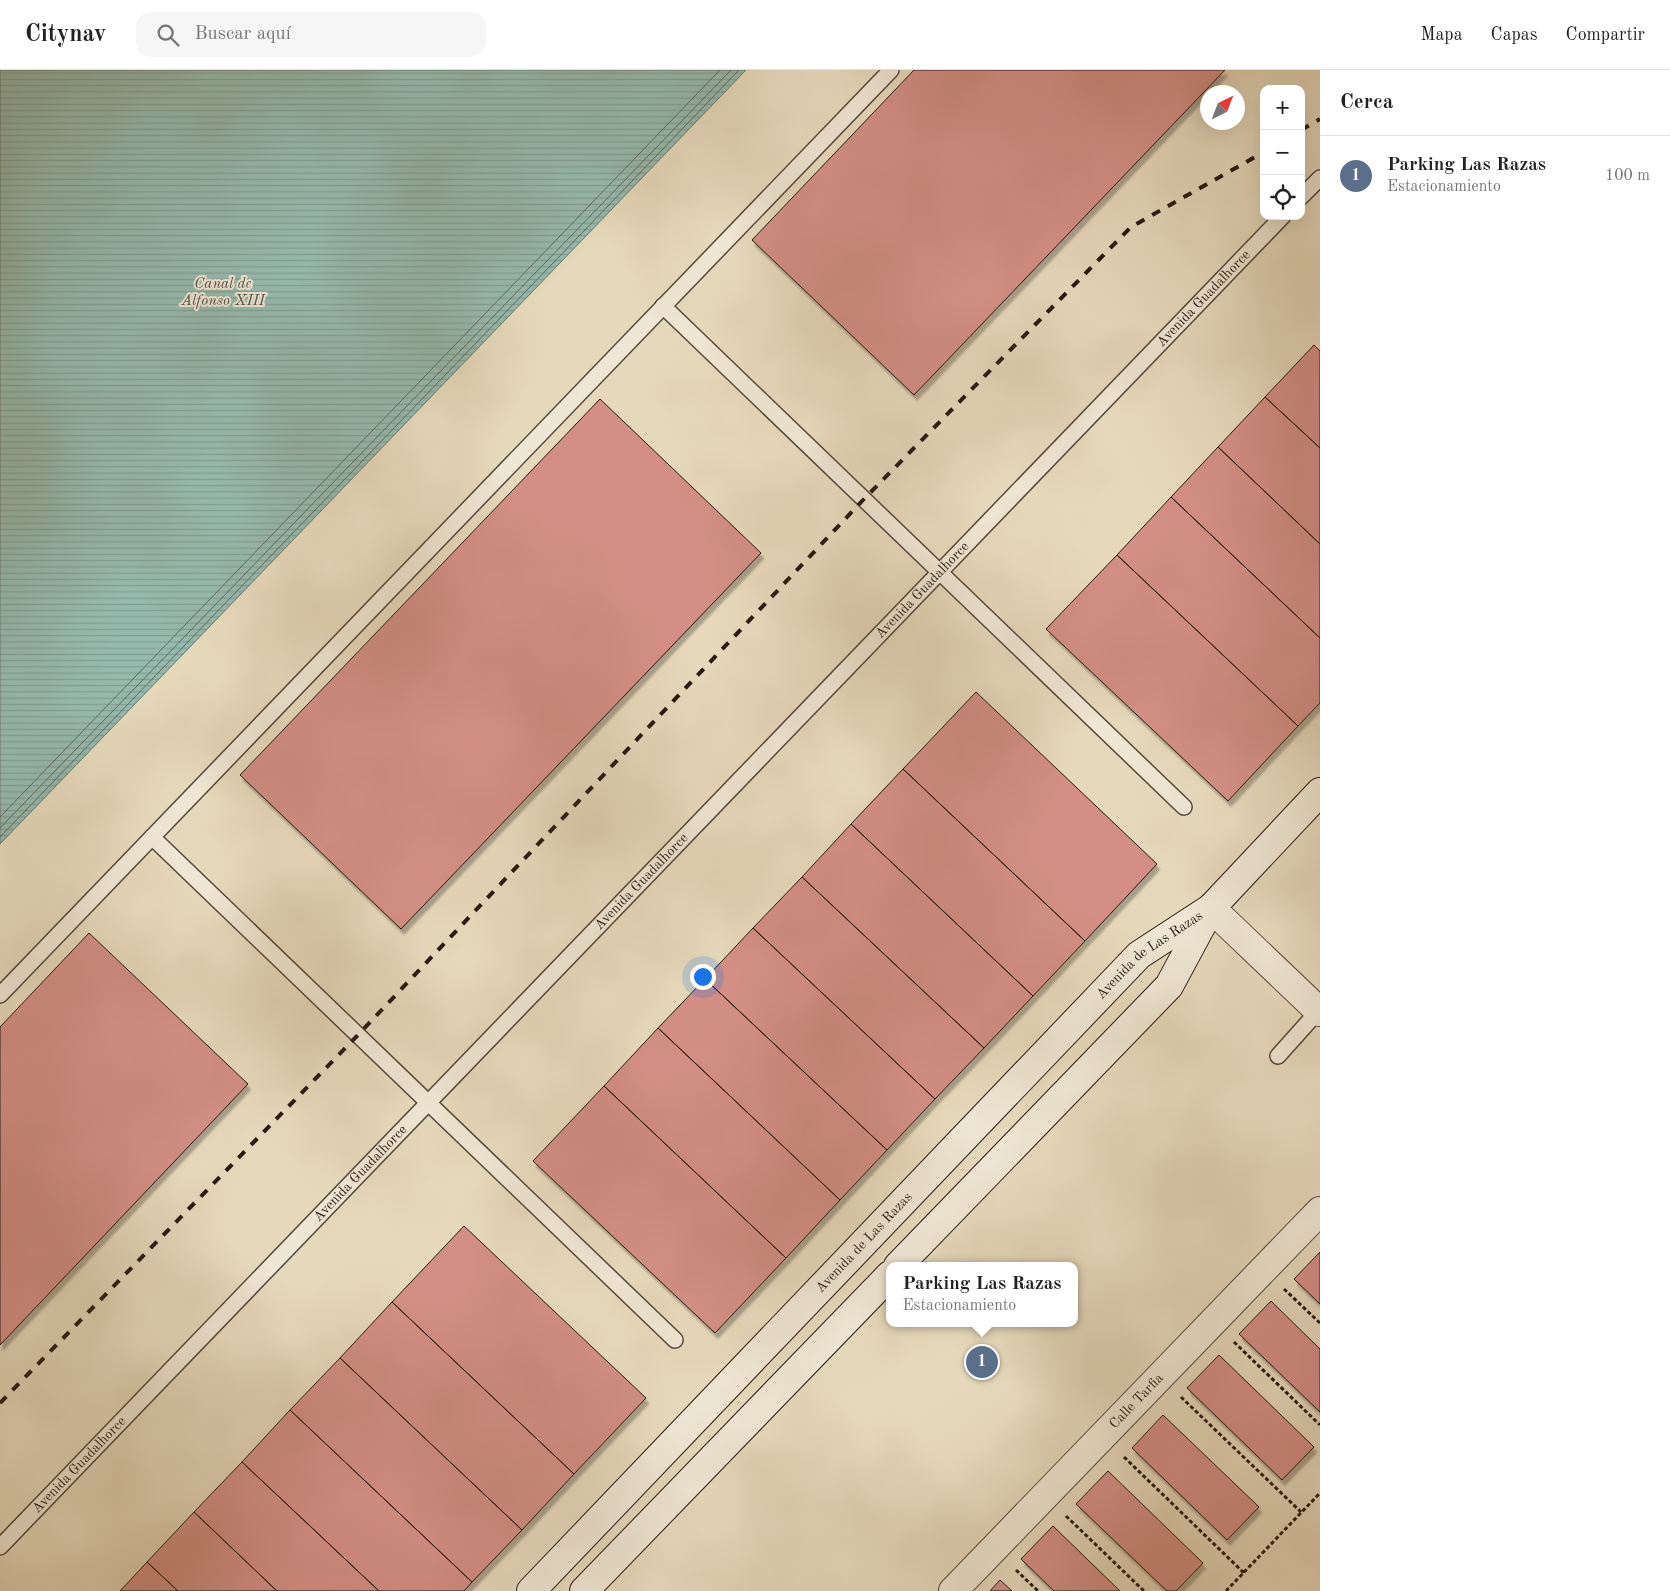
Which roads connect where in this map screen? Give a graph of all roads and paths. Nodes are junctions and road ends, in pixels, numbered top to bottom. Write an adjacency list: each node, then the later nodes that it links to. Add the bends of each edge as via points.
1 (892, 70): 5 (lane)
2 (1320, 178): 3 (lane)
3 (1305, 193)
4 (1279, 220): 6 (lane, Avenida Guadalhorce)
5 (664, 306): 6 (lane); 9 (lane)
6 (940, 572): 8 (lane); 14 (lane, Avenida Guadalhorce)
7 (1320, 792): 10 (main road, Avenida de Las Razas)
8 (1184, 807)
9 (152, 838): 11 (lane); 14 (lane)
10 (1212, 908): 12 (main road); 16 (main road, Avenida de Las Razas, via 1169,986); 31 (main road, Avenida de Las Razas, via 1139,955)
11 (0, 995)
12 (1319, 1011): 13 (lane)
13 (1278, 1056)
14 (428, 1103): 20 (lane); 28 (lane, Avenida Guadalhorce)
15 (1320, 1211): 33 (main road, Calle Tarfia)
16 (902, 1262)
17 (886, 1279): 32 (main road)
18 (1284, 1289): 19 (path)
19 (1320, 1323)
20 (675, 1340)
21 (1233, 1341): 23 (path)
22 (1180, 1396): 26 (path)
23 (1320, 1425)
24 (1123, 1456): 30 (path)
25 (1320, 1493): 26 (path)
26 (1301, 1512): 30 (path)
27 (1066, 1516): 35 (path)
28 (0, 1547)
29 (1014, 1568): 34 (path)
30 (1244, 1572): 36 (path)
31 (531, 1591)
32 (584, 1591)
33 (953, 1591)
34 (1038, 1591)
35 (1144, 1591)
36 (1226, 1591)

